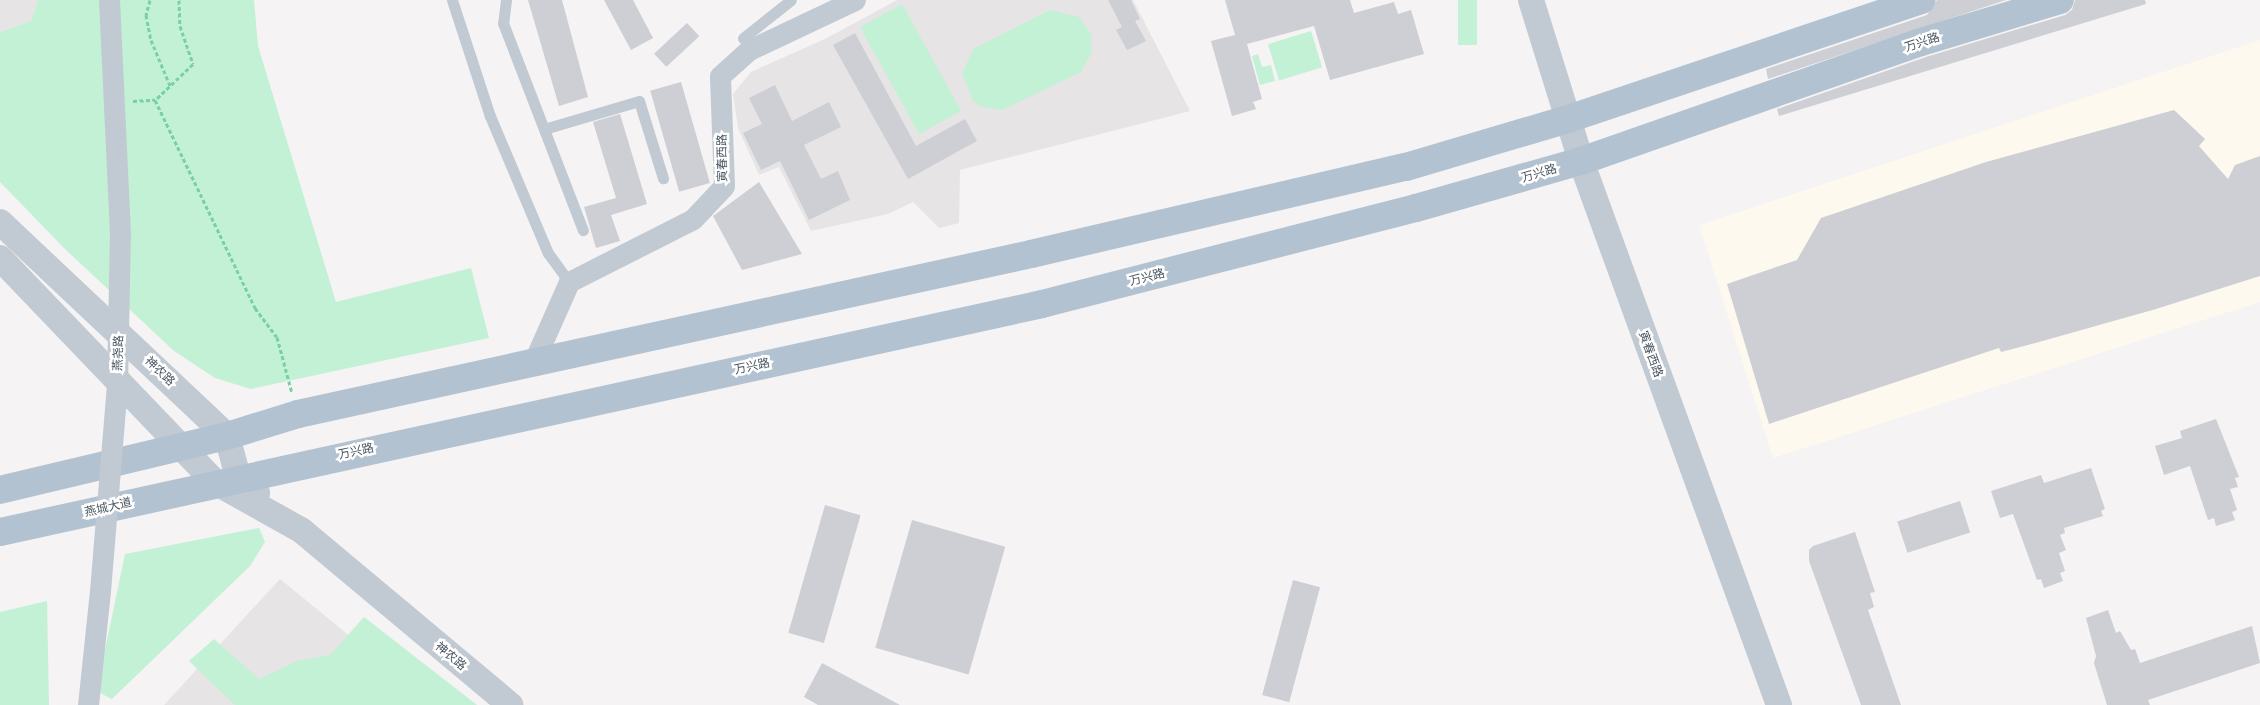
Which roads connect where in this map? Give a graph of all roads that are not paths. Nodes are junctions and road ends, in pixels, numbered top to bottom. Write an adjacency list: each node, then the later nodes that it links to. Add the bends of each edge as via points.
1 (109, 0): 24 (street, 燕尧路, bridge, via 120,234 117,386)
2 (452, 0): 17 (lane, via 490,116 548,253)
3 (506, 0): 11 (lane, via 503,23)
4 (791, 0): 9 (lane)
5 (855, 0): 17 (street, 寅春西路, via 749,50 720,76 724,186 693,219)
6 (1531, 0): 10 (street, 寅春西路)
7 (1922, 0): 10 (main road)
8 (2060, 0): 12 (main road, 万兴路, via 1921,42)
9 (743, 38)
10 (1568, 119): 12 (street, 寅春西路); 18 (main road, via 1406,168 1190,219)
11 (544, 130): 13 (lane, via 639,101); 15 (lane)
12 (1581, 161): 21 (main road, 万兴路, via 1416,208 1042,304); 26 (street, 寅春西路)
13 (663, 178)
14 (0, 222): 19 (street, 神农路)
15 (583, 230)
16 (0, 258): 20 (street, 神农路)
17 (569, 282): 18 (street)
18 (534, 361): 19 (main road, via 298,414)
19 (227, 436): 20 (main road); 21 (street)
20 (182, 445): 21 (street, 神农路); 22 (main road)
21 (226, 480): 23 (main road, 燕城大道); 25 (street, 神农路, via 301,530)
22 (0, 490)
23 (0, 532)
24 (88, 705)
25 (510, 705)
26 (1779, 705)

